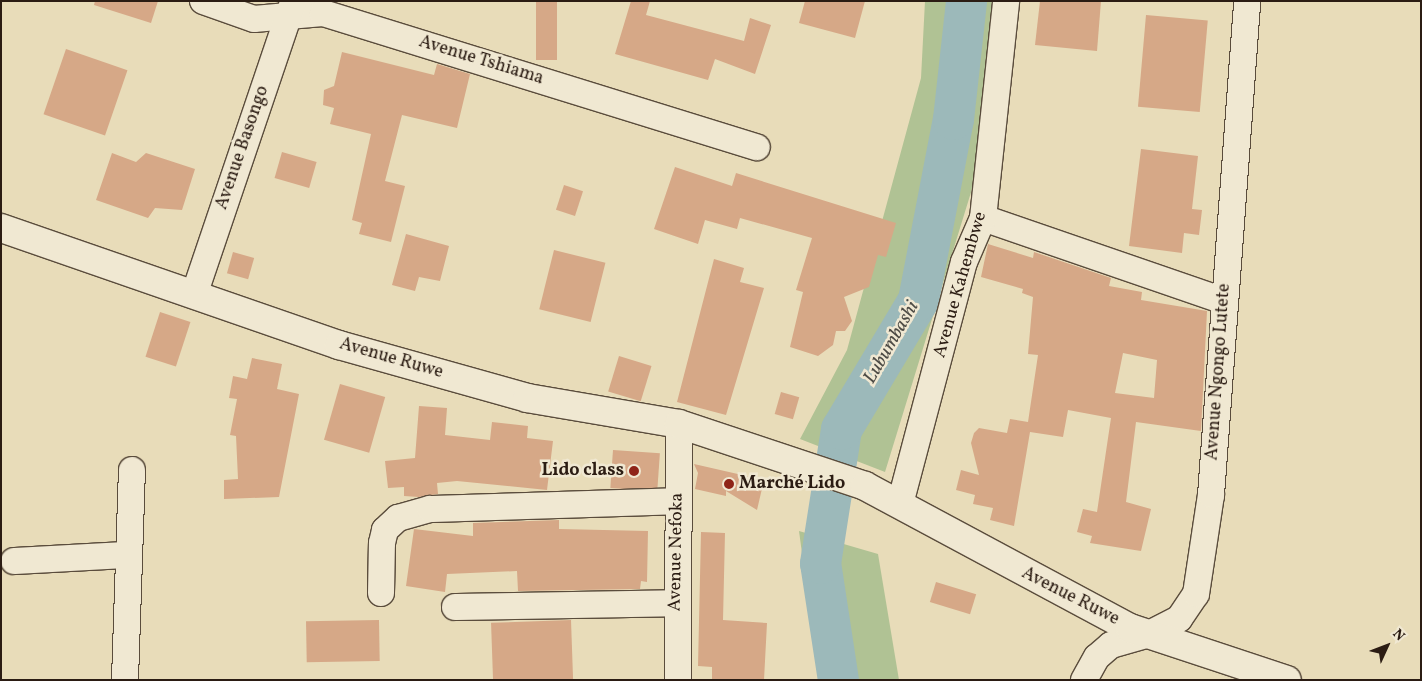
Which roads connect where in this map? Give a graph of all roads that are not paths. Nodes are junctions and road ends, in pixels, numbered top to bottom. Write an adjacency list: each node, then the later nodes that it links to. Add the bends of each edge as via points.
1 (202, 1): 4 (street, Avenue Tshiama, via 254,19)
2 (1006, 1): 6 (street, Avenue Kahembwe)
3 (1247, 1): 9 (street, Avenue Ngongo Lutete)
4 (291, 8): 5 (street, Avenue Tshiama, via 323,13); 8 (street, Avenue Basongo)
5 (757, 147)
6 (983, 218): 9 (street); 13 (street, Avenue Kahembwe, via 964,262)
7 (1, 228): 8 (street, Avenue Ruwe)
8 (194, 295): 10 (street, Avenue Ruwe, via 339,345 527,398)
9 (1224, 301): 19 (street, Avenue Ngongo Lutete, via 1210,495 1196,594 1179,619)
10 (680, 424): 12 (street, Avenue Nefoka); 13 (street, Avenue Ruwe, via 865,486)
11 (132, 470): 14 (street)
12 (678, 502): 16 (street, via 430,508 398,518 386,530 382,543); 17 (street, Avenue Nefoka)
13 (900, 504): 19 (street, Avenue Ruwe, via 1032,578)
14 (126, 555): 15 (street); 21 (street)
15 (14, 561)
16 (382, 592)
17 (676, 603): 18 (street); 22 (street, Avenue Nefoka)
18 (455, 607)
19 (1149, 634): 20 (street, Avenue Ruwe); 23 (street, Avenue Ngongo Lutete, via 1111,645 1097,657)
20 (1276, 678)
21 (125, 680)
22 (678, 680)
23 (1084, 680)

